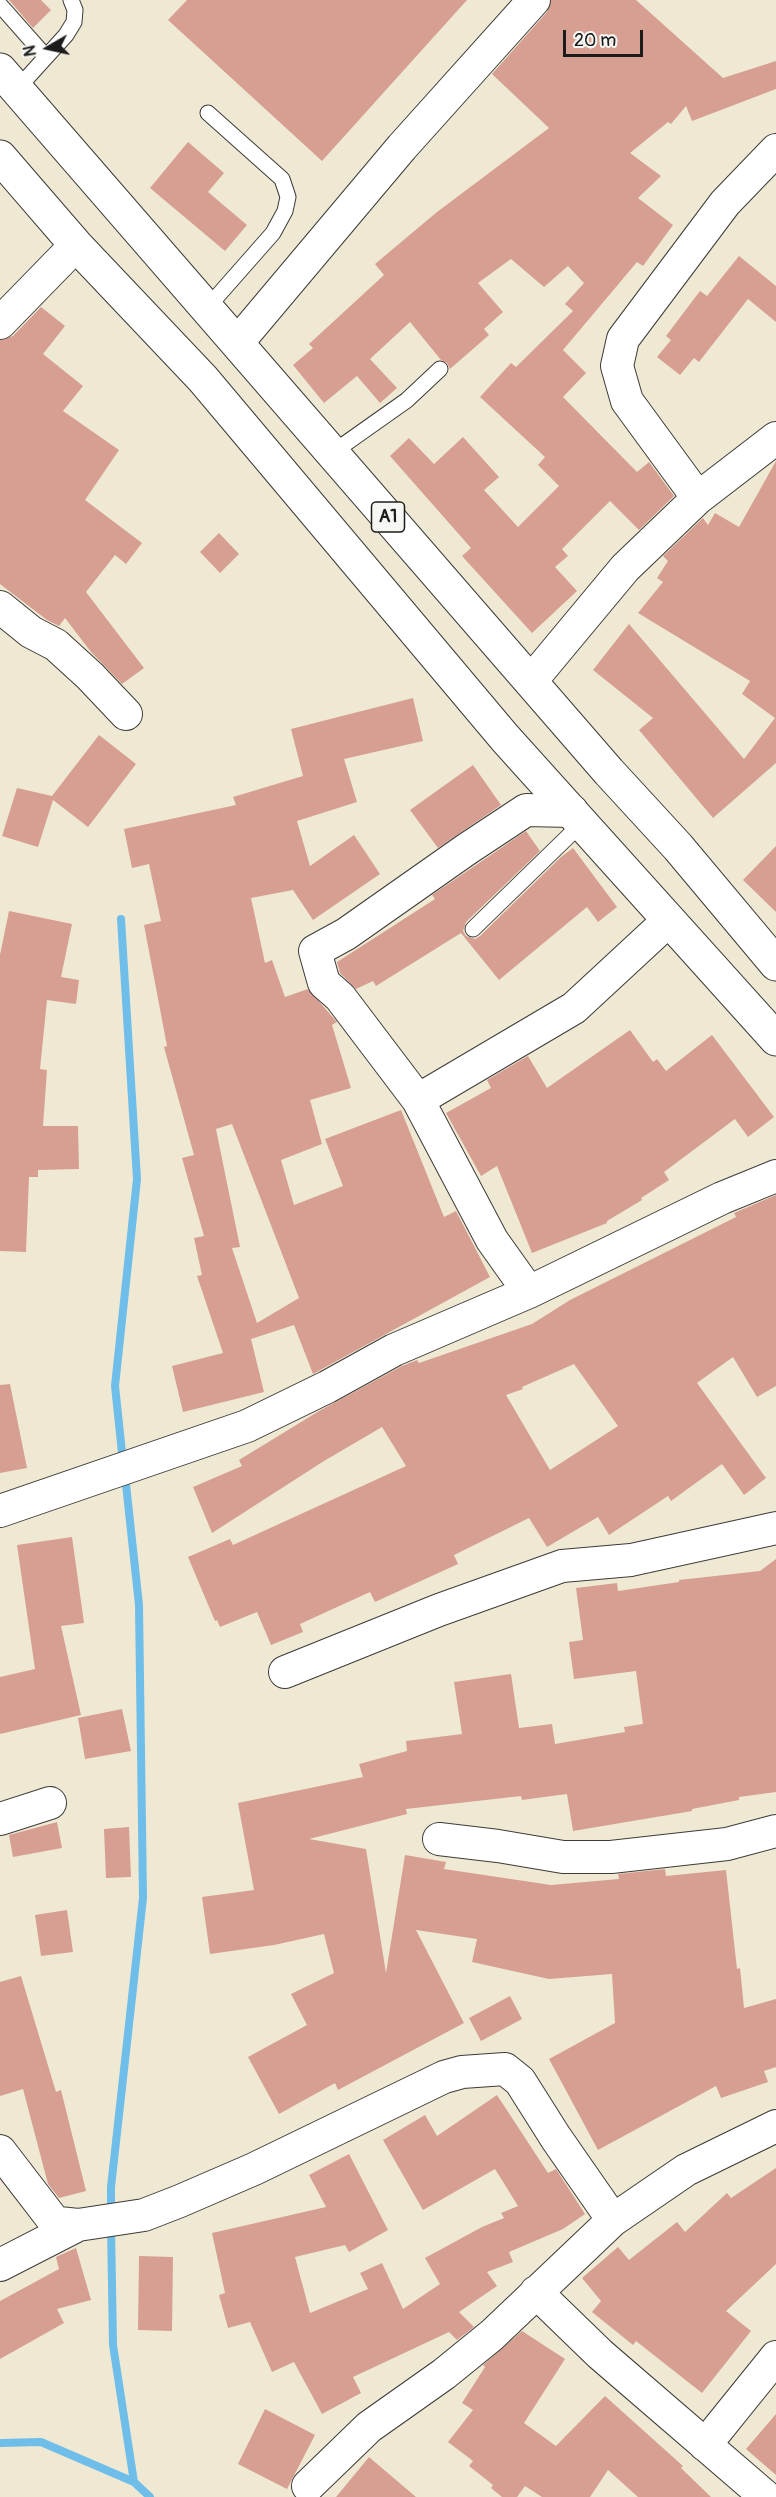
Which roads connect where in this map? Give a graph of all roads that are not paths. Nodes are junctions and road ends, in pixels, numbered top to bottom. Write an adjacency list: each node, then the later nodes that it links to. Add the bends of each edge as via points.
1 (71, 0): 4 (lane, via 74,22)
2 (534, 0): 12 (street, via 402,147)
3 (0, 5): 4 (lane)
4 (46, 57): 5 (lane)
5 (8, 80): 10 (highway, A1)
6 (208, 113): 10 (lane, via 282,179 288,197 273,233)
7 (776, 150): 16 (street, via 725,203 623,339 616,366 627,401)
8 (0, 157): 9 (highway)
9 (76, 245): 11 (street); 20 (highway, via 203,378 505,738)
10 (207, 309): 12 (highway, A1)
11 (0, 323)
12 (238, 342): 15 (highway, A1)
13 (440, 369): 15 (lane, via 407,400)
14 (776, 438): 16 (street)
15 (332, 453): 18 (highway, A1)
16 (698, 498): 18 (street, via 625,568)
17 (0, 608): 19 (street, via 56,645)
18 (531, 681): 23 (highway, A1)
19 (126, 714)
20 (577, 817): 21 (highway); 22 (lane); 25 (street, via 526,810 346,934 315,951 324,983 340,997)
21 (669, 920): 24 (highway); 25 (street, via 574,1008)
22 (472, 929)
23 (776, 964)
24 (776, 1039)
25 (418, 1100): 27 (street, via 492,1240)
26 (776, 1176): 27 (street, via 722,1198)
27 (529, 1292): 28 (street, via 394,1350 247,1426)
28 (0, 1511)
29 (776, 1528): 30 (street, via 631,1560 562,1566)
30 (285, 1672)
31 (50, 1803): 32 (street)
32 (0, 1819)
33 (776, 1831): 34 (street, via 727,1844 611,1857 563,1857)
34 (439, 1839)
35 (776, 2126): 37 (street, via 686,2170)
36 (0, 2151): 38 (street, via 53,2220)
37 (613, 2220): 38 (street, via 520,2081 505,2069 444,2077 254,2169 144,2215); 40 (street)
38 (91, 2224): 39 (street)
39 (0, 2265)
40 (536, 2292): 42 (street, via 600,2354); 43 (street, via 484,2342 369,2427)
41 (776, 2357): 42 (street)
42 (705, 2445): 44 (street)
43 (308, 2486)
44 (766, 2497)

